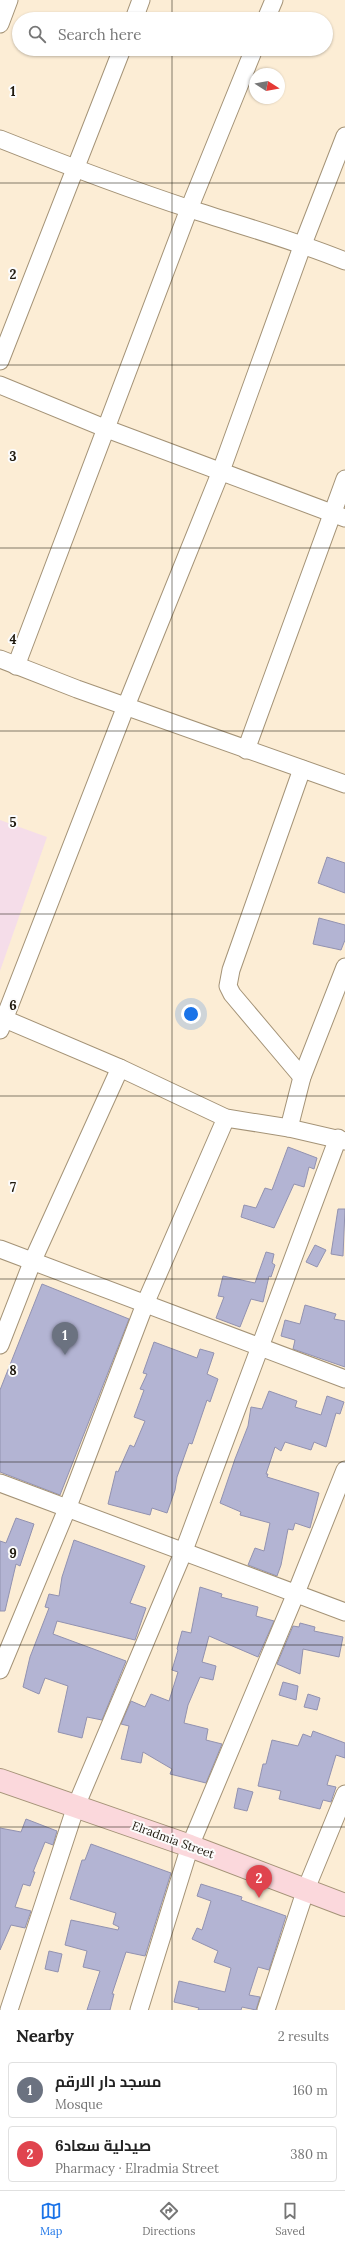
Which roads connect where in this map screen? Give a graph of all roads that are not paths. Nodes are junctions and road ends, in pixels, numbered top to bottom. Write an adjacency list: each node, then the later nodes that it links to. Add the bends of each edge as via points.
1 (9, 0): 6 (street)
2 (141, 0): 4 (street)
3 (274, 0): 5 (street)
4 (137, 12)
5 (269, 12)
6 (0, 24)
7 (119, 56): 11 (street)
8 (251, 56): 12 (street)
9 (345, 136): 13 (street)
10 (0, 139): 11 (street)
11 (76, 170): 12 (street); 15 (street)
12 (190, 209): 13 (street); 17 (street)
13 (303, 244): 14 (street); 18 (street)
14 (345, 260)
15 (0, 361)
16 (0, 385): 17 (street)
17 (107, 429): 18 (street); 22 (street)
18 (221, 472): 20 (street); 23 (street)
19 (345, 480): 20 (street)
20 (339, 516): 24 (street)
21 (0, 659): 22 (street)
22 (16, 666): 23 (street)
23 (126, 706): 24 (street); 28 (street)
24 (246, 750): 25 (street)
25 (302, 769): 26 (street); 30 (street, via 231,970 228,986)
26 (345, 784)
27 (345, 967): 30 (street)
28 (2, 1022): 29 (street)
29 (120, 1068): 31 (street); 35 (street)
30 (302, 1077): 32 (street)
31 (226, 1118): 32 (street); 36 (street)
32 (289, 1128): 33 (street)
33 (341, 1140): 38 (street)
34 (0, 1249): 35 (street)
35 (33, 1260): 36 (street); 37 (street)
36 (145, 1304): 38 (street); 42 (street)
37 (0, 1345)
38 (261, 1347): 39 (street); 43 (street)
39 (345, 1379)
40 (345, 1470): 44 (street)
41 (0, 1483): 42 (street)
42 (67, 1508): 43 (street); 46 (street)
43 (183, 1553): 44 (street); 49 (street)
44 (296, 1593): 45 (street); 50 (street)
45 (345, 1612)
46 (0, 1670)
47 (0, 1780): 49 (street, Elradmia Street)
48 (345, 1794): 51 (street)
49 (76, 1806): 50 (street, Elradmia Street); 53 (street)
50 (190, 1846): 51 (street, Elradmia Street); 54 (street)
51 (306, 1889): 52 (street, Elradmia Street); 55 (street)
52 (345, 1904)
53 (9, 2010)
54 (139, 2010)
55 (266, 2010)

